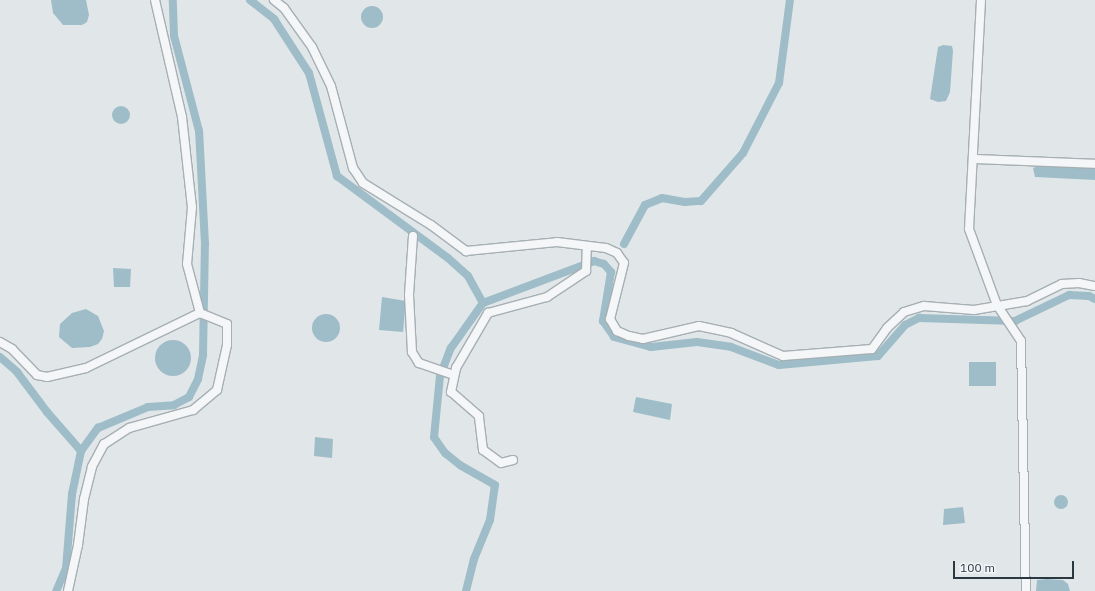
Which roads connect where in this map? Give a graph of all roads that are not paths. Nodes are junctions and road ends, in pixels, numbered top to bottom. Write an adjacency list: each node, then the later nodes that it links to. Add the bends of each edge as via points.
1 (155, 0): 10 (street, via 182,117 192,207 187,264)
2 (274, 0): 7 (street, via 284,8 315,53 330,86 352,168 363,183 431,225 466,251 557,242)
3 (981, 0): 4 (street)
4 (973, 159): 5 (street); 9 (street, via 969,229)
5 (1095, 164)
6 (413, 236): 12 (street, via 410,324 412,352 418,363)
7 (587, 246): 9 (street, via 606,248 617,253 624,263 610,319 617,331 642,339 699,326 731,334 783,356 872,349 887,328 904,312 924,306 974,310); 12 (street, via 586,271 547,297 488,313)
8 (1095, 286): 9 (street, via 1079,283 1062,284 1028,301)
9 (999, 308): 15 (street, via 1020,341)
10 (200, 313): 11 (street, via 86,368 47,377 37,375 12,349); 14 (street, via 227,324 227,345 217,390 193,410 129,428 104,444 92,467 84,498 78,545)
11 (0, 342)
12 (454, 375): 13 (street, via 451,392 479,416 486,456 501,463)
13 (513, 460)
14 (68, 591)
15 (1026, 591)

